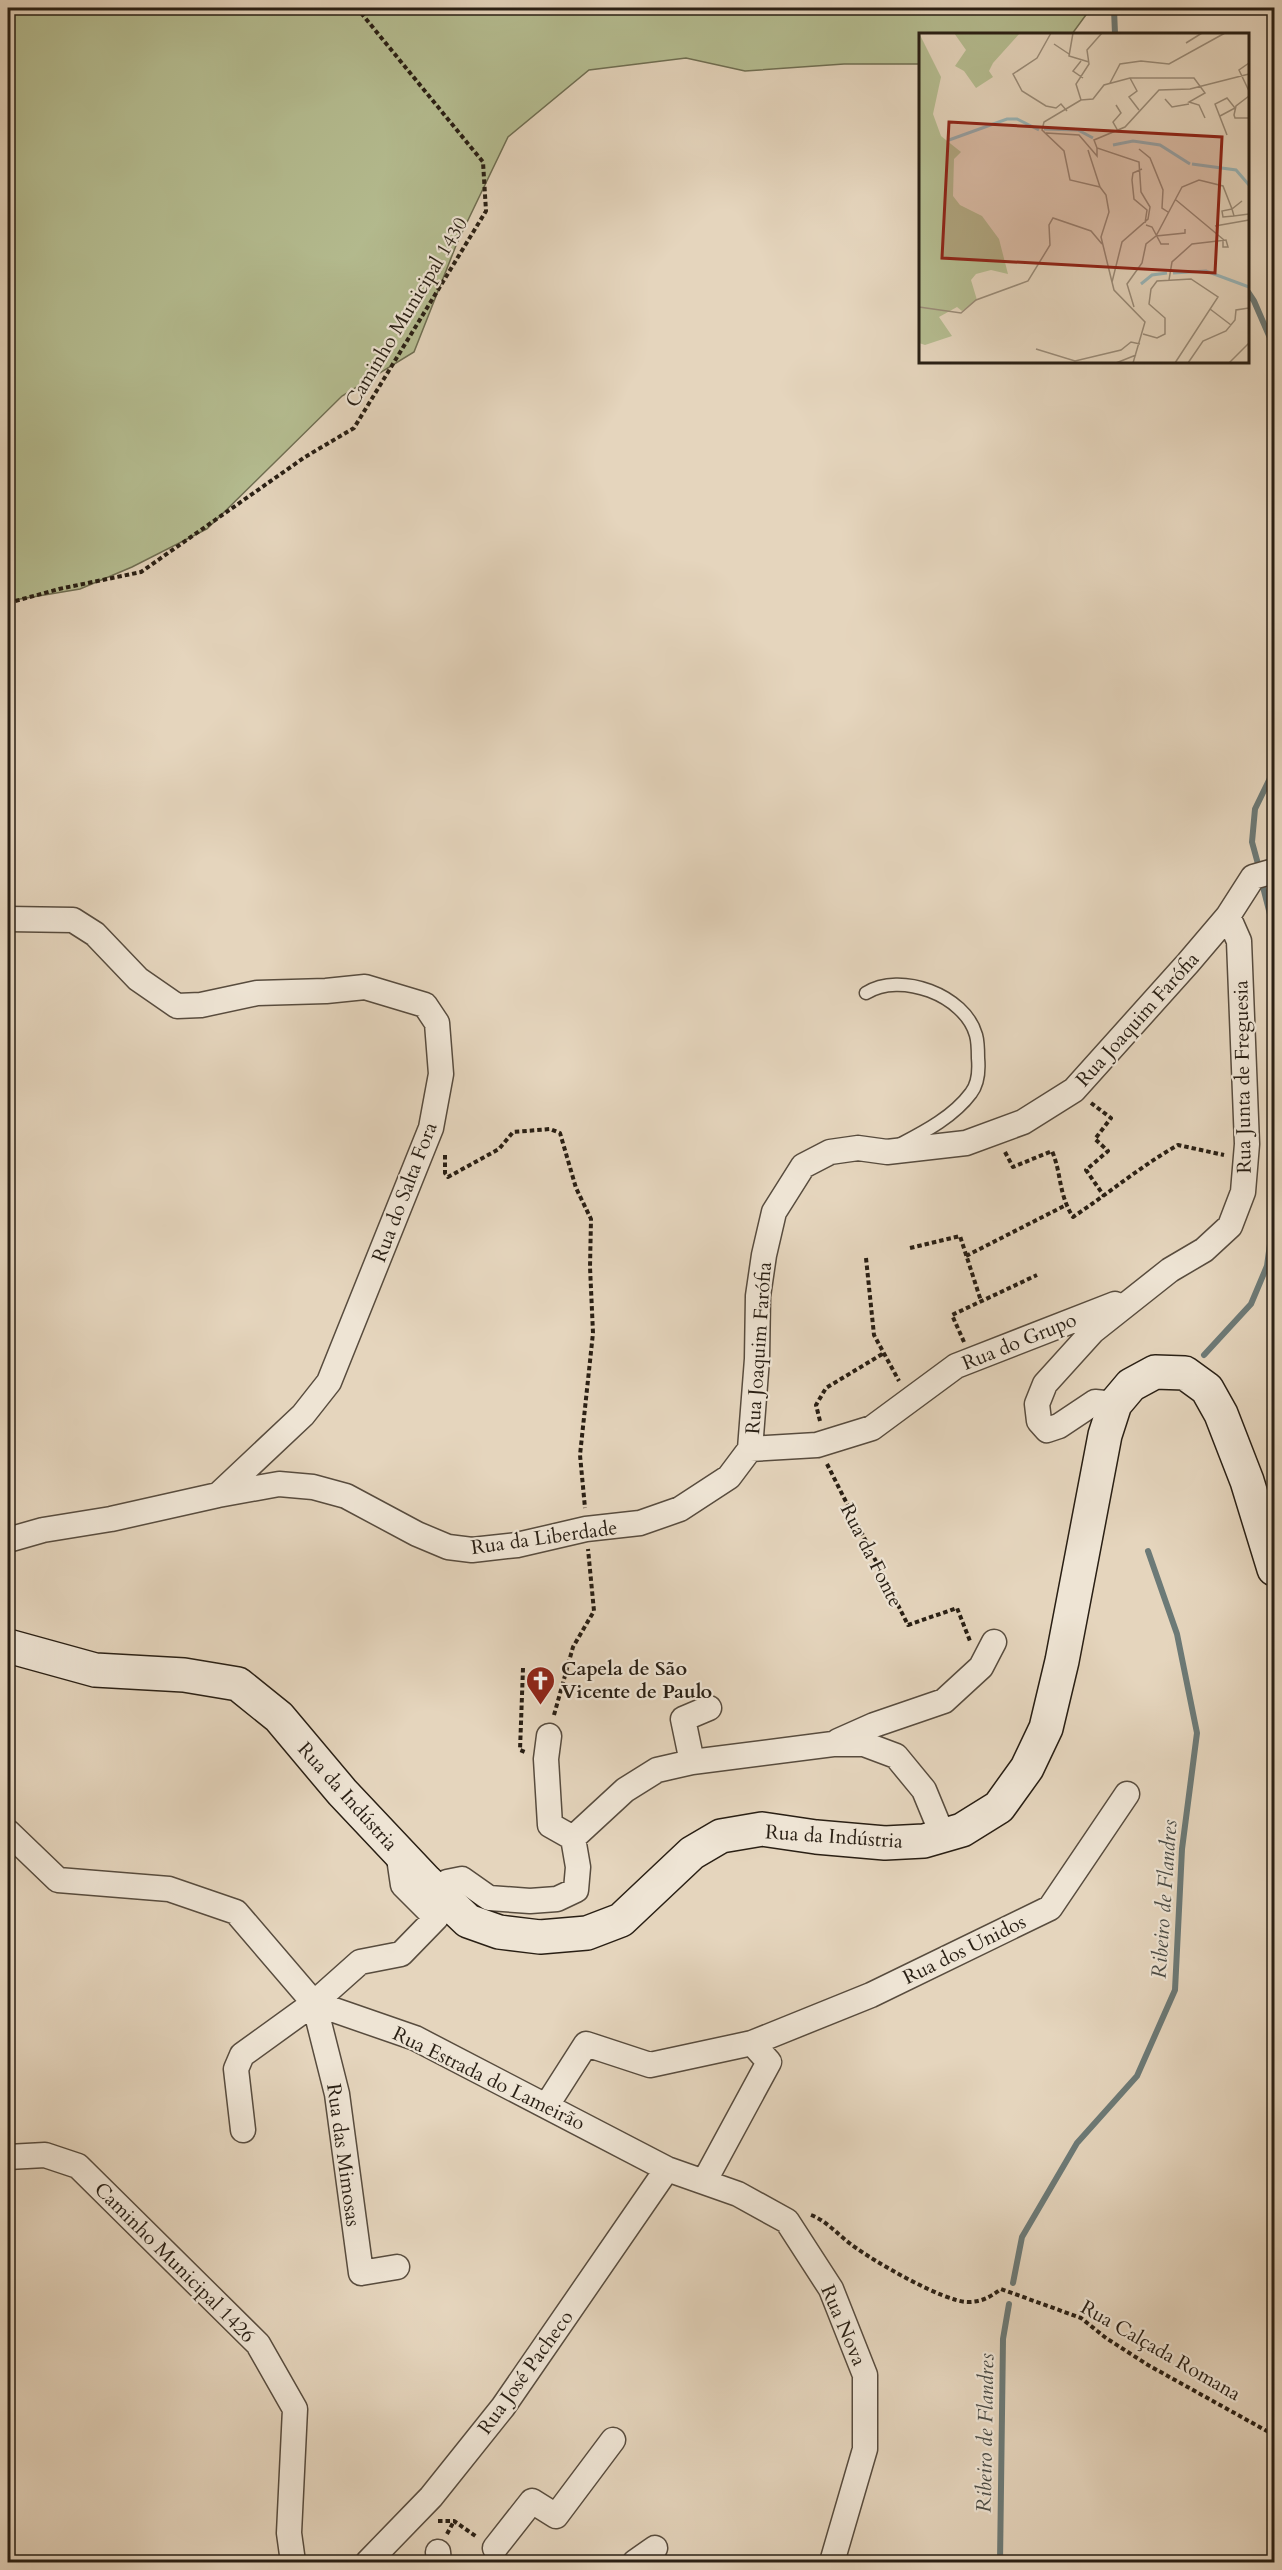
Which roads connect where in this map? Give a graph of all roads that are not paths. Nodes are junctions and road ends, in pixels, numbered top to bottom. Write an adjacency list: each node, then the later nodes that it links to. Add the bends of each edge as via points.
1 (1275, 871): 2 (street, Rua Joaquim Farófia, via 1253,877)
2 (1228, 916): 5 (street, Rua Joaquim Farófia, via 1074,1090 996,1134 966,1143); 6 (street, Rua Junta de Freguesia, via 1239,941 1247,1144 1243,1192 1230,1226 1204,1250)
3 (8, 918): 9 (street, Rua do Salta Fora, via 73,920 95,934 138,979 177,1006 257,993 365,987 425,1005 437,1023 441,1074 431,1128 328,1382 303,1415)
4 (866, 993): 5 (lane, via 890,985 926,989 944,996 966,1017 976,1034 979,1070 973,1092 951,1114)
5 (887, 1152): 8 (street, Rua Joaquim Farófia, via 858,1148 830,1152 803,1166 774,1212 758,1296)
6 (1134, 1296): 7 (street, Rua Junta de Freguesia, via 1092,1331 1045,1384 1037,1404 1039,1421 1047,1430 1095,1402); 8 (street, Rua do Grupo, via 956,1366 872,1428 824,1443)
7 (1115, 1404): 11 (street, Rua da Indústria, via 1131,1385 1155,1372 1185,1373 1207,1389 1221,1414); 20 (street, Rua da Indústria, via 1104,1434 1046,1728 1027,1768 999,1807 962,1830)
8 (750, 1449): 9 (street, Rua da Liberdade, via 729,1477 680,1509 640,1523 472,1550 448,1547 346,1496 313,1487 279,1484)
9 (218, 1495): 10 (street, Rua da Liberdade)
10 (8, 1540)
11 (1275, 1569)
12 (994, 1642): 15 (street, via 981,1667 944,1701)
13 (8, 1646): 22 (street, Rua da Indústria, via 94,1670 184,1675 238,1684 279,1717)
14 (709, 1708): 17 (street, via 683,1719)
15 (833, 1744): 17 (street); 20 (street, via 864,1744 896,1756 924,1790)
16 (547, 1748): 21 (street, via 550,1825)
17 (692, 1762): 21 (street, via 657,1770 625,1790)
18 (1127, 1794): 25 (street, Rua dos Unidos, via 1050,1908 871,1995)
19 (8, 1832): 24 (street, via 58,1880 169,1889 236,1912)
20 (943, 1836): 23 (street, Rua da Indústria, via 885,1843 762,1829 721,1836 692,1853 621,1920 587,1933 540,1937 489,1929 468,1921)
21 (573, 1838): 23 (street, via 578,1867 576,1890 557,1899 489,1898 462,1879 447,1882)
22 (398, 1851): 23 (street, Rua da Indústria); 24 (street, via 403,1884 436,1918 401,1954 360,1962)
23 (436, 1891)
24 (314, 2003): 26 (street, Rua Estrada do Lameirão, via 415,2038); 27 (street, via 242,2055 236,2069); 31 (street, Rua das Mimosas, via 337,2094 361,2273)
25 (752, 2043): 26 (street, Rua dos Unidos, via 650,2065 586,2044); 30 (street, via 769,2062)
26 (547, 2105): 29 (street, Rua Estrada do Lameirão)
27 (243, 2130)
28 (8, 2157): 33 (street, Caminho Municipal 1426, via 45,2155 78,2166 258,2344 295,2409)
29 (667, 2169): 30 (street, Rua Estrada do Lameirão); 38 (street, Rua José Pacheco, via 503,2407 431,2497)
30 (704, 2182): 40 (street, Rua Nova, via 738,2194 788,2221 831,2289 865,2375 865,2449)
31 (397, 2267)
32 (613, 2440): 34 (street, via 556,2516 532,2501)
33 (289, 2533): 36 (street, Caminho Municipal 1426); 37 (street, Caminho Municipal 1426)
34 (495, 2548)
35 (655, 2548): 39 (street)
36 (276, 2562)
37 (293, 2562)
38 (368, 2562)
39 (635, 2562)
40 (832, 2562)

